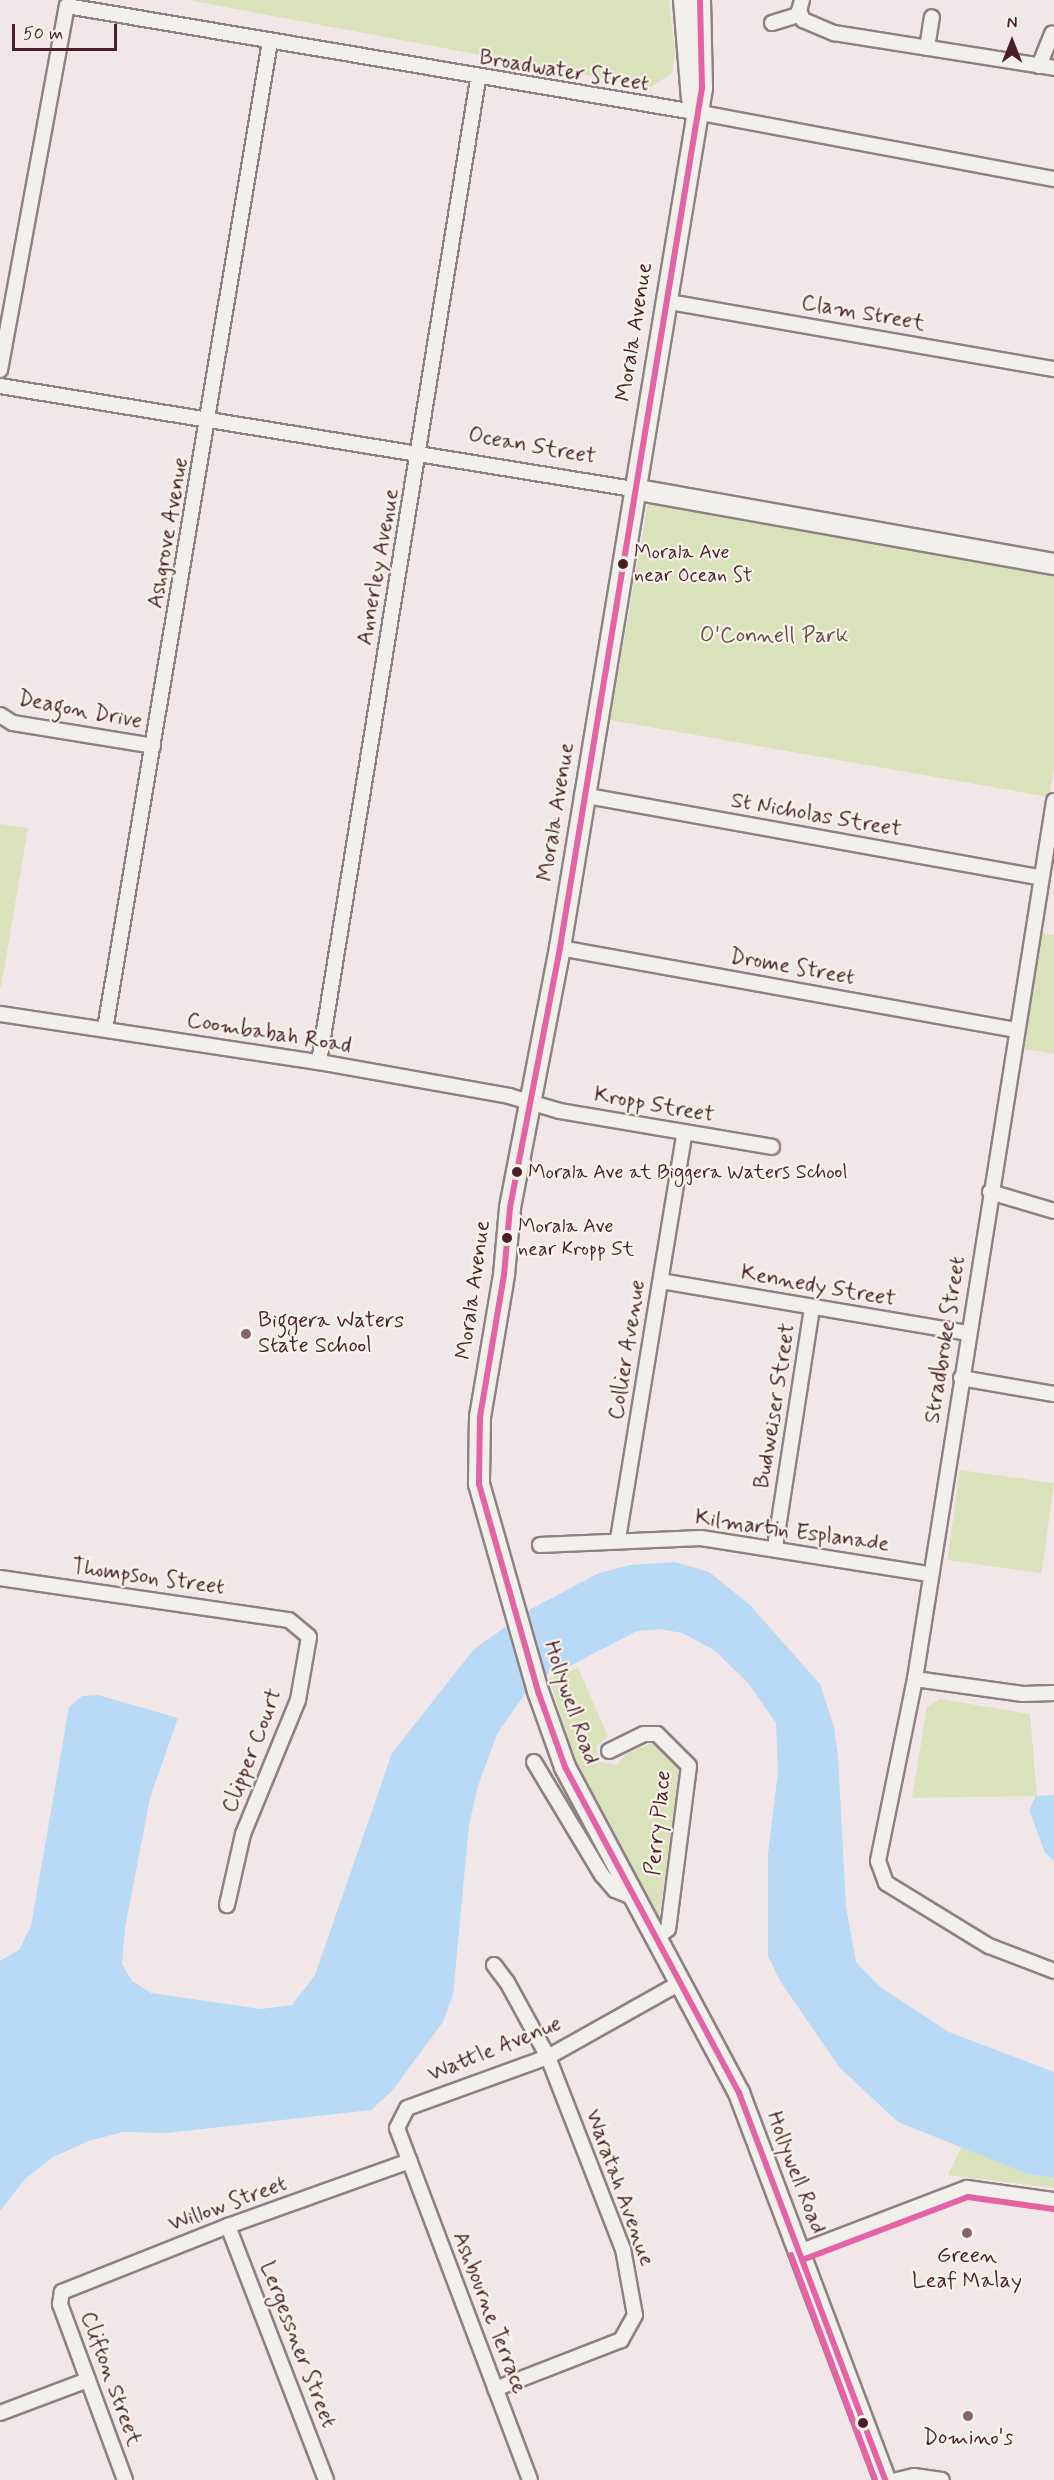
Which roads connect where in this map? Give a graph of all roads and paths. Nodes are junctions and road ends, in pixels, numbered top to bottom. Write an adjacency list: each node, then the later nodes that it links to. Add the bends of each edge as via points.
1 (684, 0): 13 (main road, Morala Avenue)
2 (700, 0): 13 (main road, Morala Avenue, via 704,72)
3 (802, 0): 4 (street)
4 (801, 14): 6 (street); 9 (street, via 803,20 834,33)
5 (932, 17): 9 (street)
6 (772, 23)
7 (1052, 33): 10 (street)
8 (270, 42): 12 (street, Broadwater Street); 17 (street, Broadwater Street, via 67,6); 19 (street, Ashgrove Avenue)
9 (927, 48): 10 (street)
10 (1039, 66): 11 (street)
11 (1054, 68)
12 (478, 79): 13 (street, Broadwater Street); 20 (street, Annerley Avenue)
13 (694, 114): 14 (street, Broadwater Street); 15 (main road, Morala Avenue)
14 (1054, 179)
15 (664, 301): 16 (street, Clam Street); 21 (main road, Morala Avenue)
16 (1054, 369)
17 (0, 370)
18 (0, 386): 19 (street, Ocean Street)
19 (210, 419): 20 (street, Ocean Street); 24 (street, Ashgrove Avenue)
20 (419, 452): 21 (street, Ocean Street); 32 (street, Annerley Avenue)
21 (633, 489): 22 (main road, Ocean Street); 25 (main road, Morala Avenue)
22 (1054, 564)
23 (0, 715): 24 (street, Deagon Drive, via 13,723)
24 (153, 746): 30 (street, Ashgrove Avenue)
25 (582, 795): 27 (street, St Nicholas Street); 28 (main road, Morala Avenue)
26 (1054, 801): 27 (street, Stradbroke Street)
27 (1041, 878): 31 (street, Stradbroke Street)
28 (560, 948): 31 (street, Drome Street); 33 (main road, Morala Avenue)
29 (0, 1014): 30 (street, Coombabah Road)
30 (105, 1029): 32 (street, Coombabah Road)
31 (1017, 1030): 36 (street, Stradbroke Street)
32 (318, 1062): 33 (street, Coombabah Road)
33 (529, 1102): 34 (street, Kropp Street); 43 (main road, Morala Avenue, via 480,1417 479,1484)
34 (685, 1132): 35 (street, Kropp Street); 38 (street, Collier Avenue)
35 (772, 1147)
36 (990, 1192): 37 (street); 40 (street, Stradbroke Street)
37 (1054, 1211)
38 (661, 1281): 39 (street, Kennedy Street); 44 (street, Collier Avenue)
39 (812, 1307): 40 (street, Kennedy Street); 46 (street, Budweiser Street)
40 (968, 1333): 41 (street, Stradbroke Street)
41 (961, 1378): 42 (street); 47 (street, Stradbroke Street)
42 (1054, 1394)
43 (485, 1517): 54 (main road, Hollywell Road, via 565,1767)
44 (618, 1539): 45 (street, Kilmartin Esplanade); 46 (street, Kilmartin Esplanade, via 701,1538)
45 (540, 1545)
46 (775, 1547): 47 (street, Kilmartin Esplanade)
47 (929, 1574): 50 (street, Stradbroke Street)
48 (0, 1578): 49 (street, Thompson Street)
49 (290, 1620): 55 (street, Clipper Court, via 309,1637 298,1700 243,1834)
50 (915, 1679): 51 (street, via 1023,1694); 58 (street, Stradbroke Street, via 879,1861 886,1883 989,1946)
51 (1054, 1693)
52 (609, 1751): 56 (street, Perry Place, via 644,1734 657,1734 689,1766 668,1929)
53 (534, 1762): 54 (street, Hollywell Road, via 602,1875 615,1890)
54 (632, 1897): 56 (main road, Hollywell Road)
55 (227, 1905)
56 (654, 1939): 59 (main road, Hollywell Road)
57 (494, 1965): 60 (street, Waratah Avenue)
58 (1054, 1971)
59 (680, 1983): 60 (street, Wattle Avenue); 64 (main road, Hollywell Road, via 739,2093)
60 (548, 2057): 61 (street, Wattle Avenue, via 407,2108 397,2128); 67 (street, Waratah Avenue, via 623,2249 635,2315 621,2340)
61 (410, 2161): 63 (street, Willow Street); 67 (street, Ashbourne Terrace)
62 (1054, 2200): 64 (street, via 967,2188)
63 (228, 2226): 65 (street, Willow Street); 70 (street, Lergessner Street)
64 (799, 2253): 72 (main road, Hollywell Road)
65 (62, 2292): 66 (street, Clifton Street, via 60,2304)
66 (88, 2380): 68 (street); 69 (street, Clifton Street)
67 (495, 2389): 71 (street, Ashbourne Terrace)
68 (0, 2413)
69 (125, 2480)
70 (326, 2480)
71 (530, 2480)
72 (885, 2480)
73 (897, 2480): 74 (street, via 914,2476)
74 (942, 2480)

